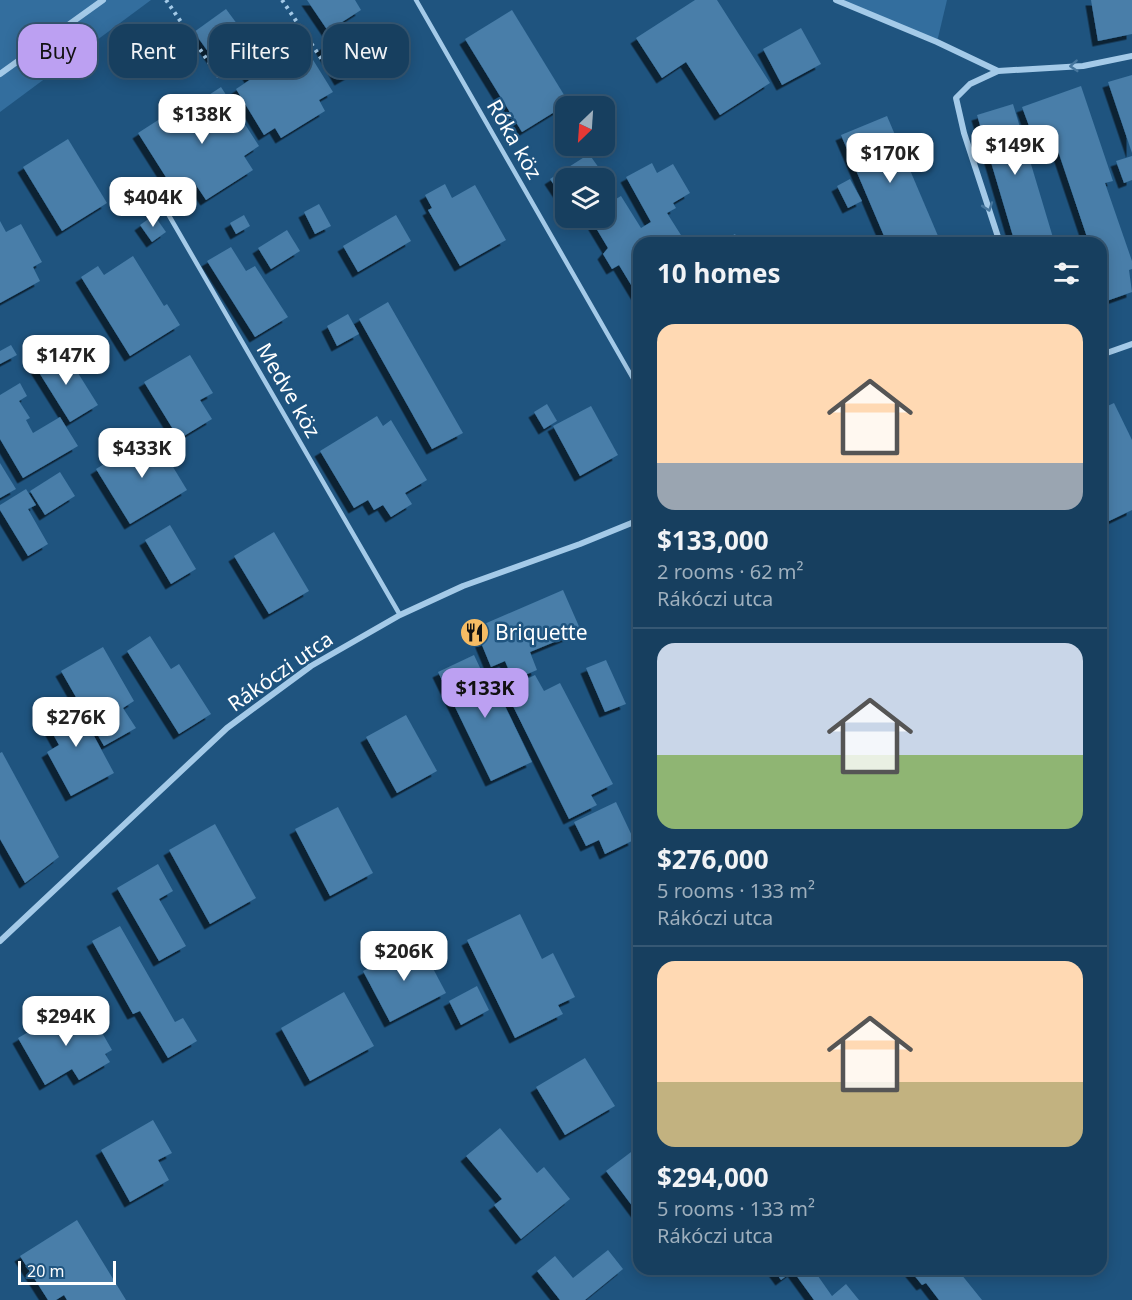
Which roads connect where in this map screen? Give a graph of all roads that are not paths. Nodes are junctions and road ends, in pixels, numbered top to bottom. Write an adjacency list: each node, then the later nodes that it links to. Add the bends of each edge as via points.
1 (103, 0): 6 (street)
2 (416, 0): 11 (lane, Róka köz)
3 (836, 0): 5 (street)
4 (1132, 56): 5 (street, one-way to 5, via 1083,66)
5 (998, 71): 8 (street, one-way to 8, via 970,84 956,98)
6 (0, 74)
7 (149, 182): 13 (lane, Medve köz)
8 (998, 237)
9 (1132, 344): 10 (street)
10 (1107, 353)
11 (633, 379)
12 (633, 522): 13 (street, Rákóczi utca, via 463,586)
13 (400, 615): 14 (street, Rákóczi utca, via 311,666 227,728)
14 (0, 941)

